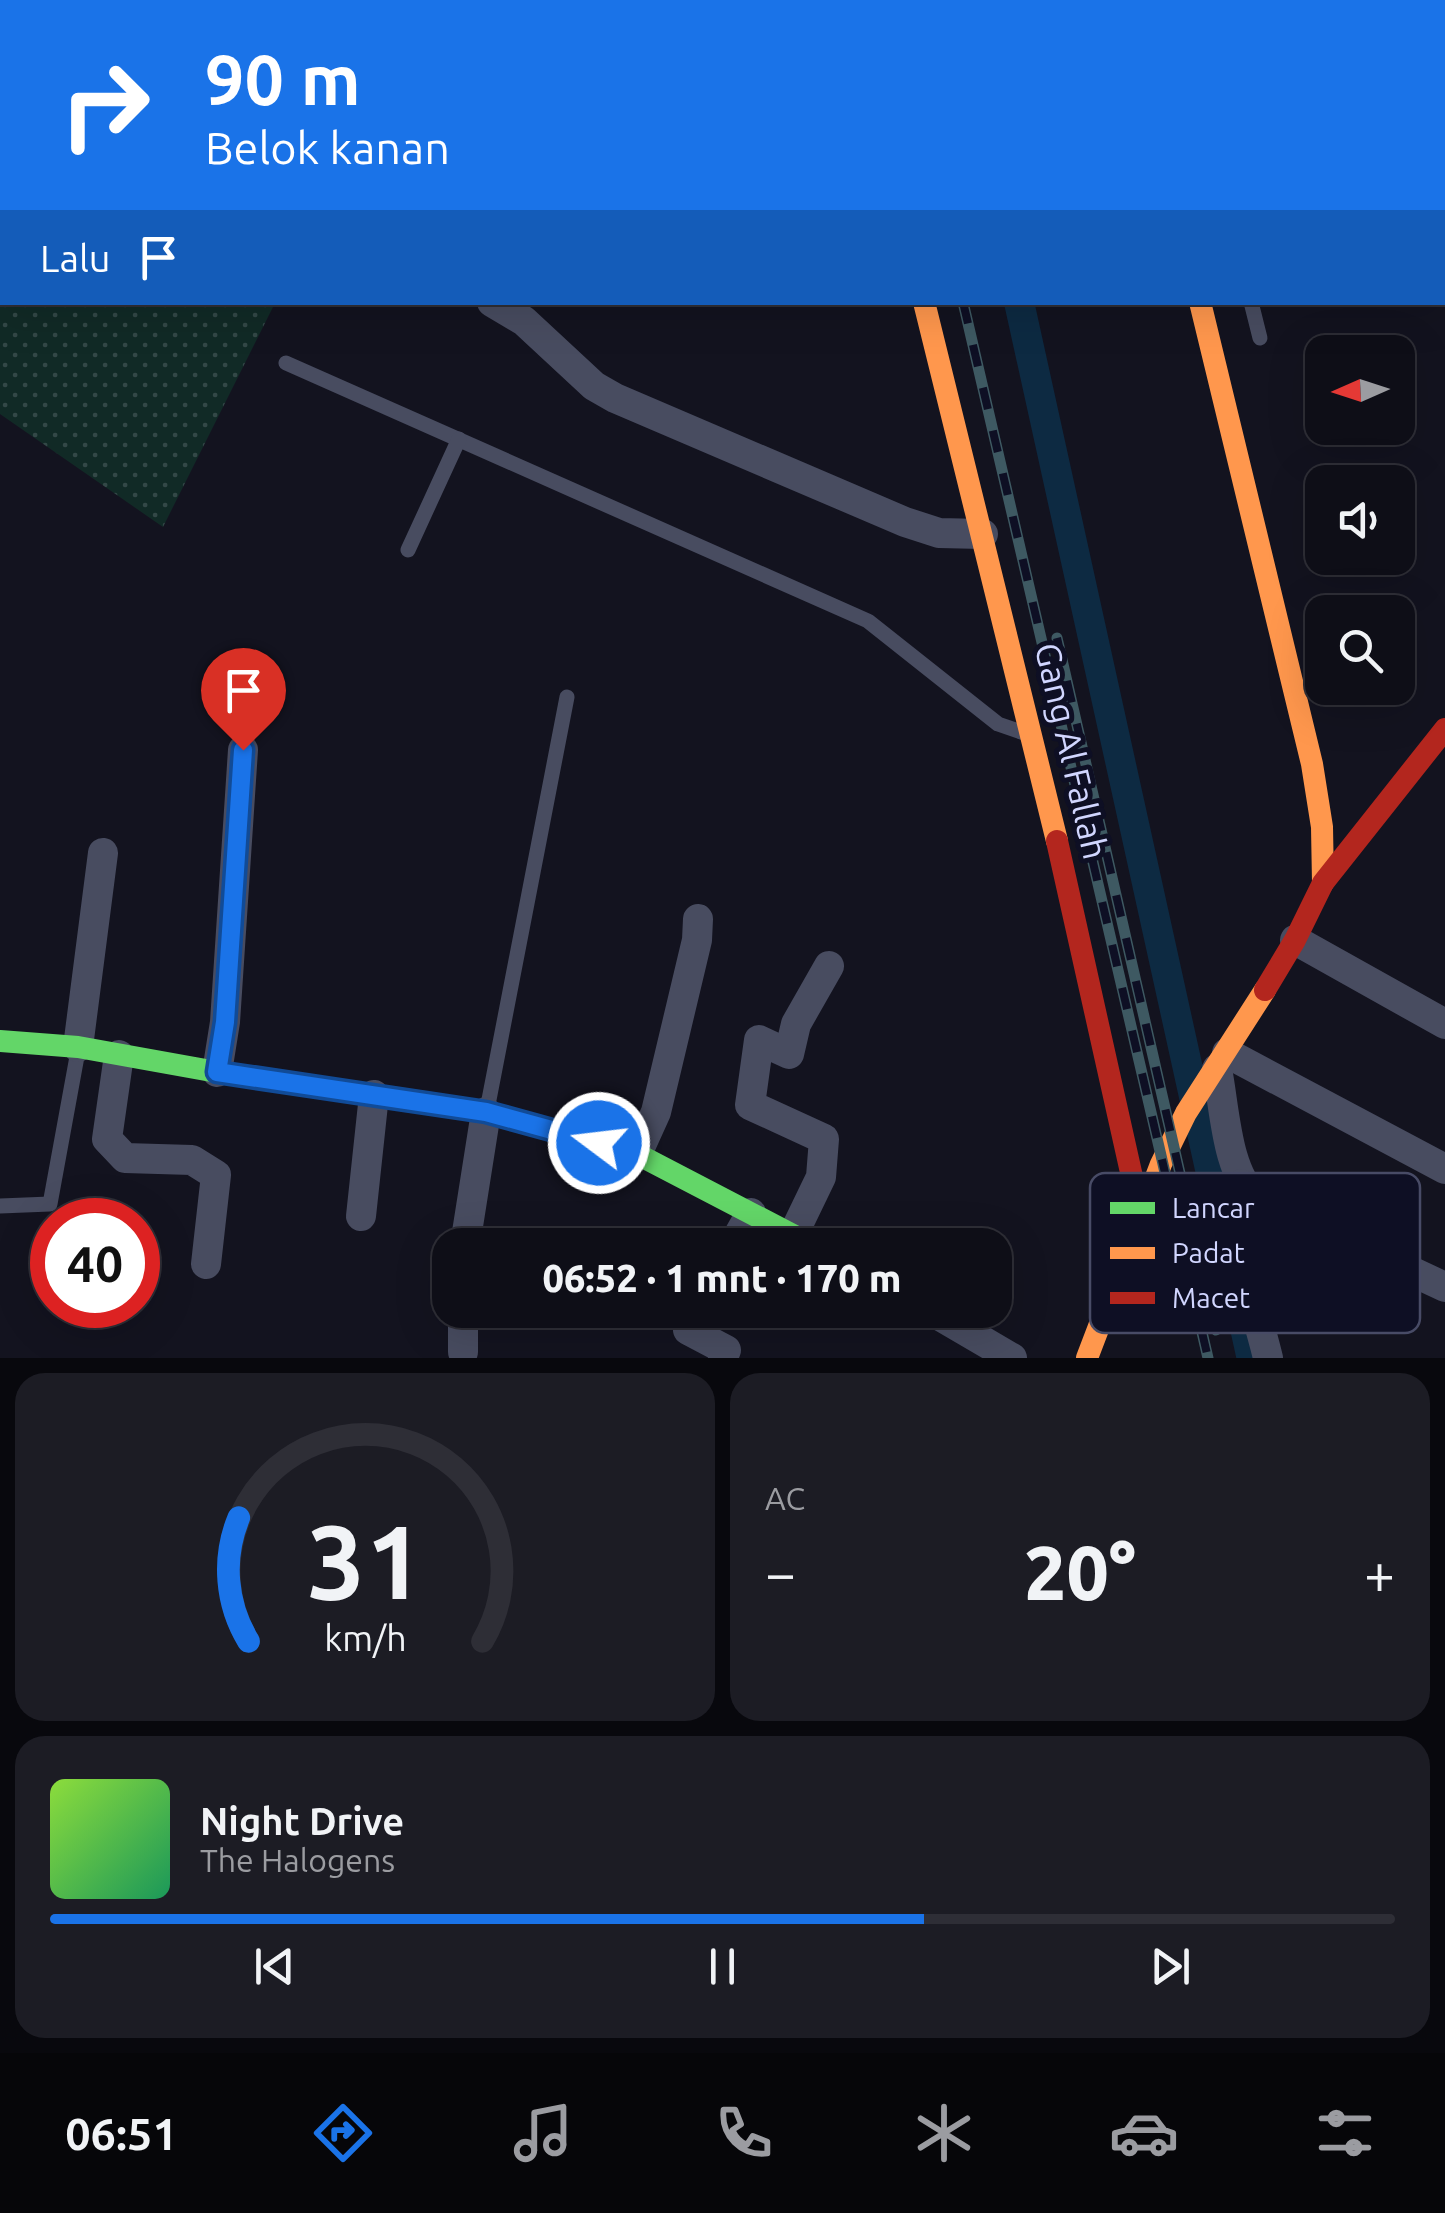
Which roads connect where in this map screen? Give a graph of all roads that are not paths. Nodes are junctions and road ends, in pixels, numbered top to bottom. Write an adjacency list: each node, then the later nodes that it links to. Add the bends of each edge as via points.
1 (497, 305): 8 (street, via 615,398 905,522)
2 (925, 305): 8 (street, Gang Al Fallah)
3 (1201, 305): 15 (street, via 1312,764)
4 (1251, 305): 5 (lane)
5 (1260, 338)
6 (286, 363): 7 (lane)
7 (458, 439): 9 (lane); 12 (lane, via 868,621 998,724)
8 (983, 534): 12 (street, Gang Al Fallah)
9 (408, 550)
10 (567, 697): 26 (lane)
11 (1445, 729): 15 (street)
12 (1033, 736): 29 (street, Gang Al Fallah)
13 (243, 750): 24 (street)
14 (103, 852): 21 (street)
15 (1323, 882): 17 (street)
16 (698, 918): 27 (street, via 656,1112)
17 (1295, 940): 19 (street); 23 (street)
18 (829, 966): 38 (street, via 796,1024 789,1054 760,1040 750,1104 824,1140)
19 (1445, 1024)
20 (0, 1040): 21 (street)
21 (78, 1047): 22 (street); 32 (lane, via 50,1204)
22 (119, 1054): 24 (street); 39 (street, via 107,1139 125,1158 192,1160 216,1174)
23 (1215, 1070): 28 (street); 30 (street); 31 (street)
24 (217, 1072): 25 (street)
25 (374, 1095): 26 (street); 34 (street)
26 (486, 1112): 27 (street); 35 (street)
27 (636, 1154): 33 (street)
28 (1445, 1169)
29 (1131, 1173)
30 (1158, 1173)
31 (1238, 1173)
32 (0, 1206)
33 (751, 1213): 36 (street); 37 (street)
34 (361, 1216)
35 (469, 1228)
36 (743, 1228)
37 (780, 1228)
38 (806, 1228)
39 (206, 1264)
40 (1420, 1275): 41 (street)
41 (1445, 1287)
42 (463, 1328): 47 (street)
43 (689, 1328): 48 (street, via 726,1350)
44 (961, 1328): 49 (street)
45 (1097, 1333): 50 (street)
46 (1262, 1333): 51 (street)
47 (464, 1352)
48 (722, 1358)
49 (1012, 1358)
50 (1087, 1358)
51 (1268, 1358)

